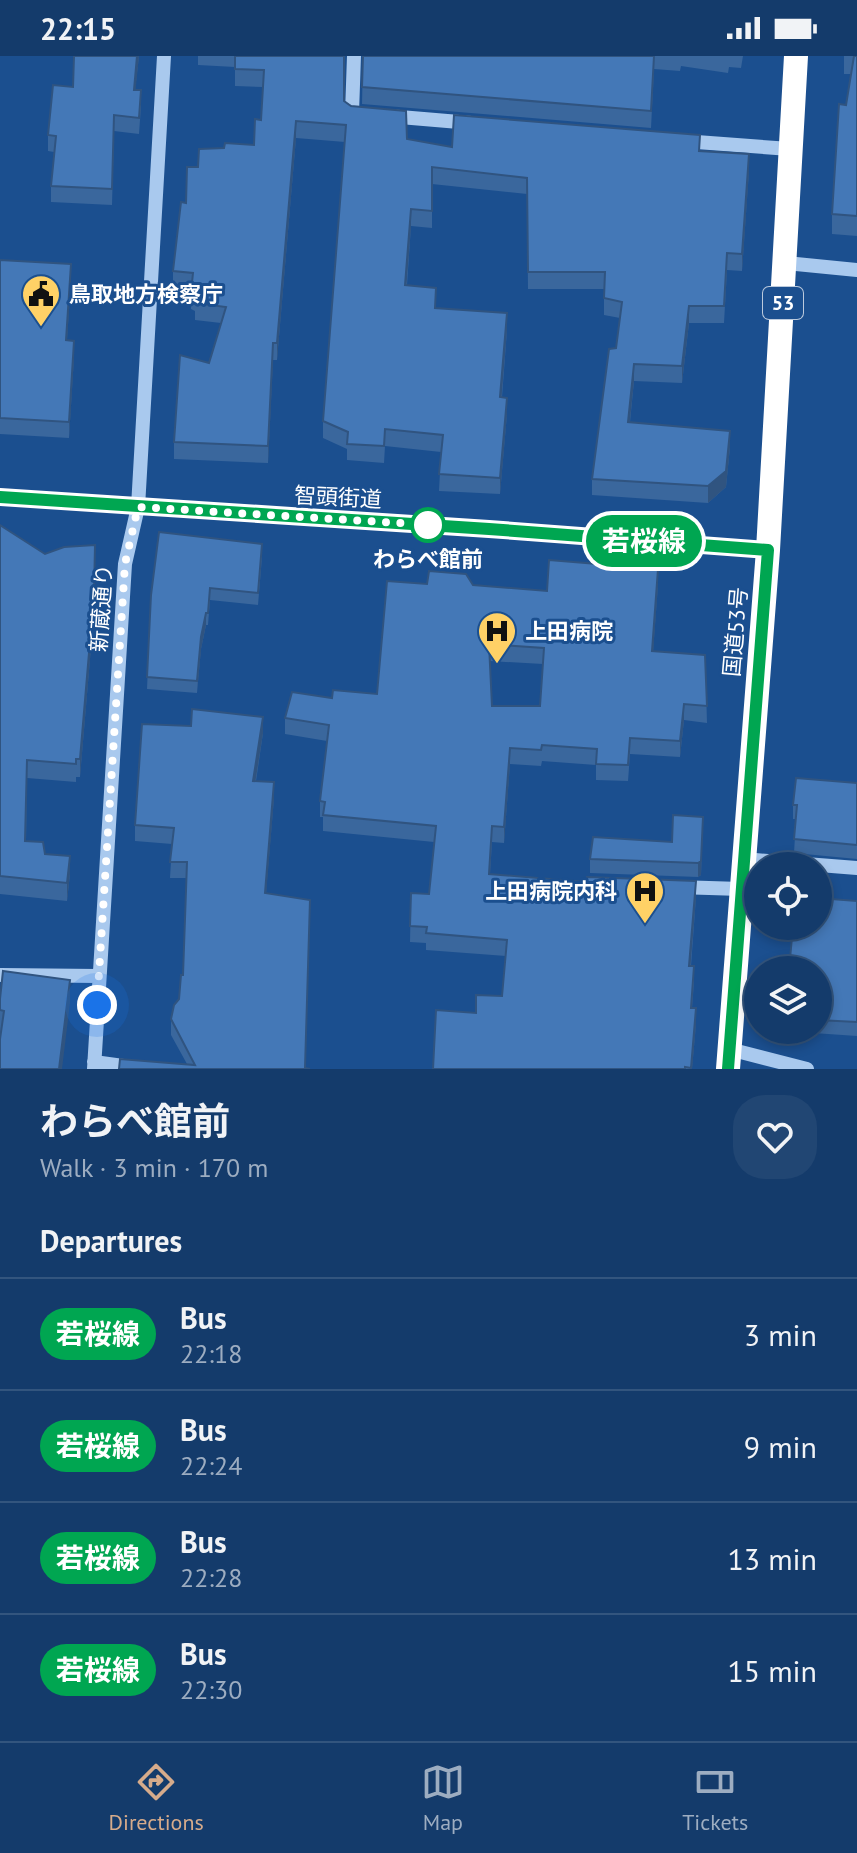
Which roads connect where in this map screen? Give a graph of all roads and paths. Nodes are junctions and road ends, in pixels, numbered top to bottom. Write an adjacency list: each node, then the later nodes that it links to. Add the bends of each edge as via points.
1 (164, 56): 10 (street, 新蔵通り)
2 (354, 56): 4 (street, via 352,113)
3 (796, 56): 6 (highway, 国道53号 / 53)
4 (493, 125)
5 (665, 139): 6 (street)
6 (790, 149): 7 (highway, 国道53号 / 53)
7 (786, 263): 8 (street); 11 (highway, 国道53号 / 53)
8 (857, 270)
9 (0, 497): 10 (street, 智頭街道)
10 (138, 507): 11 (street, 智頭街道); 17 (street, 新蔵通り, via 125,564)
11 (768, 550): 12 (highway, 国道53号 / 53)
12 (743, 859): 13 (street); 15 (highway, 国道53号 / 53)
13 (857, 868)
14 (668, 887): 15 (street)
15 (741, 889): 18 (highway, 国道53号 / 53)
16 (0, 975): 17 (street)
17 (98, 976): 19 (street, 新蔵通り)
18 (728, 1059): 21 (street)
19 (94, 1066): 20 (street)
20 (145, 1069)
21 (807, 1069)

